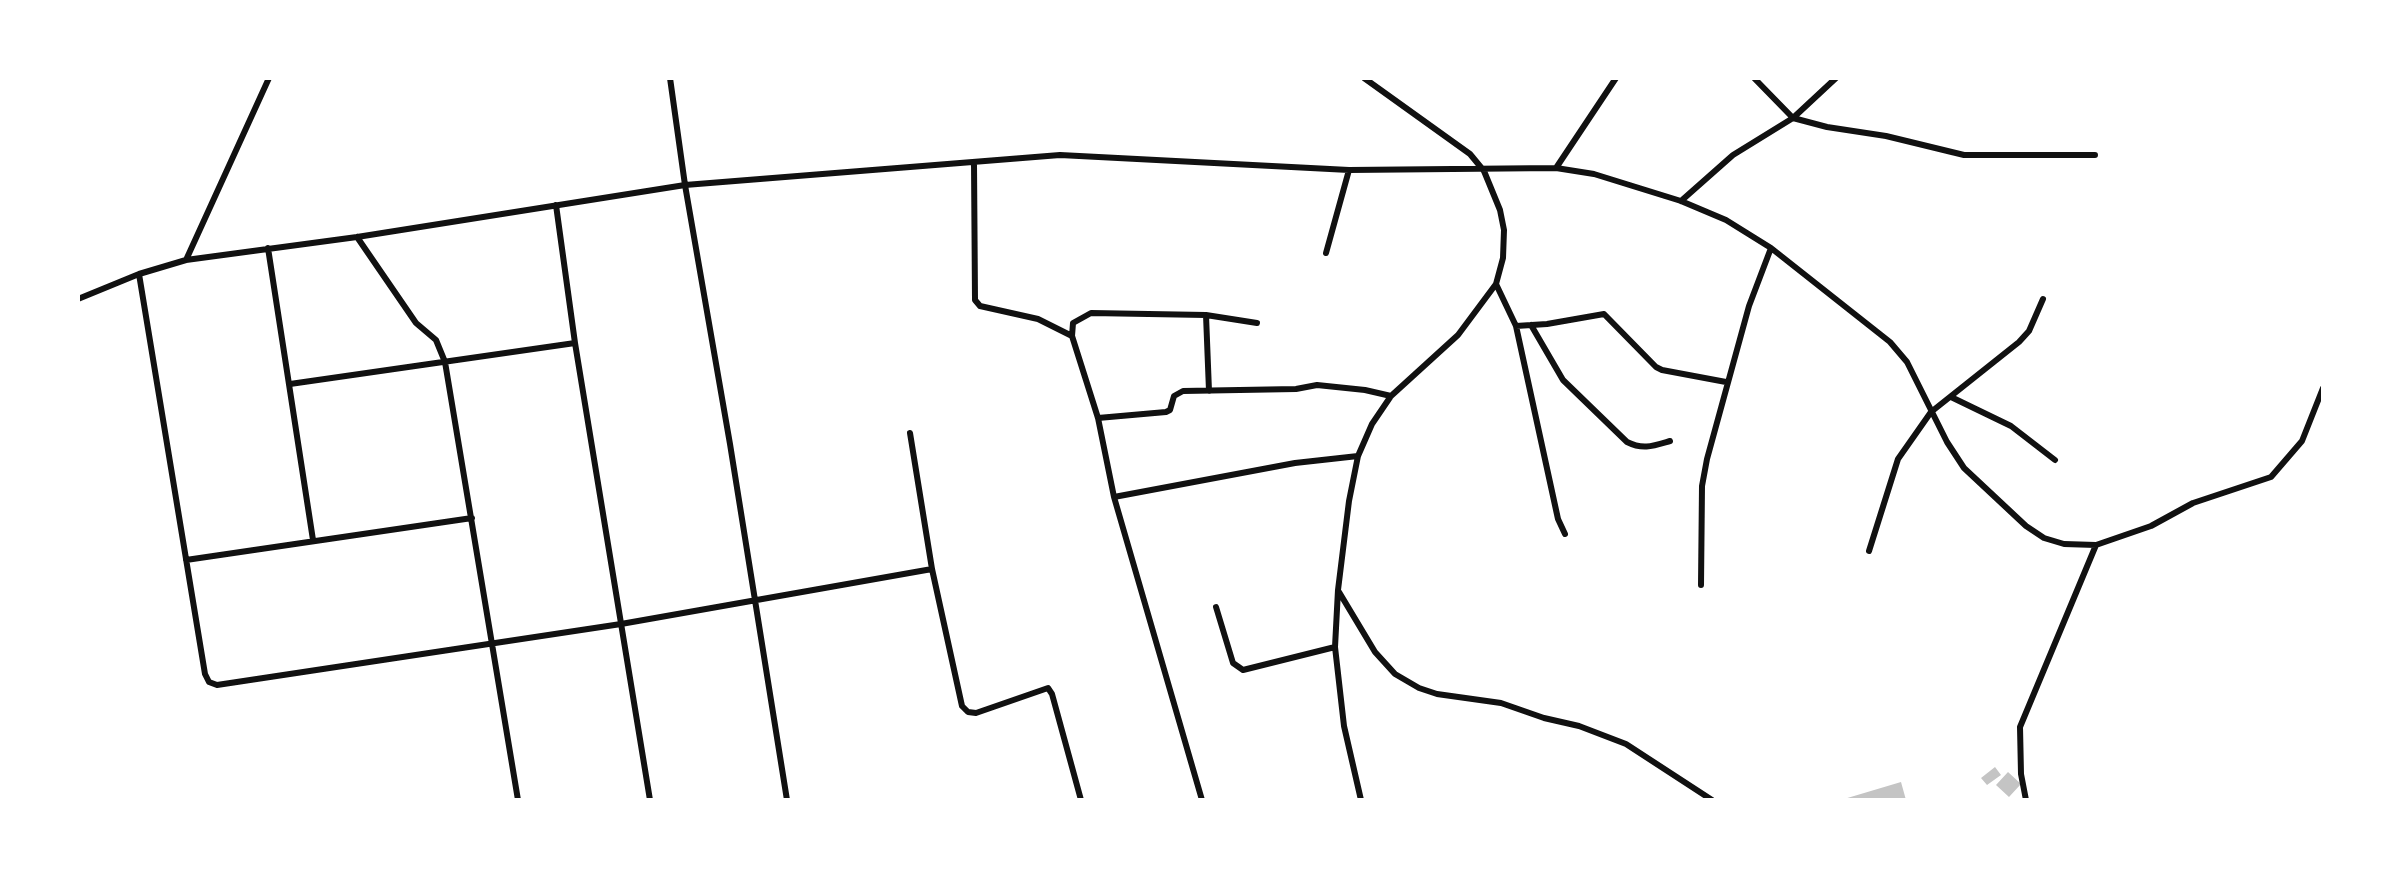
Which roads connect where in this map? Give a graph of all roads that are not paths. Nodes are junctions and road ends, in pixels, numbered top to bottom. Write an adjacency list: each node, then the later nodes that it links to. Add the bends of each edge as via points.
1 (269, 78): 20 (street)
2 (670, 78): 13 (street)
3 (1364, 78): 12 (street, via 1470,154)
4 (1616, 78): 10 (street)
5 (1754, 78): 7 (street)
6 (1836, 78): 7 (street)
7 (1792, 118): 8 (street, via 1964,155); 14 (street, via 1733,155)
8 (2096, 155)
9 (974, 163): 11 (street, via 1060,155); 13 (street); 29 (street, via 975,300 980,306 1038,319)
10 (1556, 168): 12 (street); 14 (street, via 1594,174)
11 (1349, 170): 12 (street); 19 (street)
12 (1484, 171): 22 (street, via 1504,230 1503,258)
13 (685, 185): 15 (street); 54 (street)
14 (1681, 201): 18 (street, via 1726,220)
15 (556, 205): 16 (street); 30 (street)
16 (357, 237): 17 (street); 31 (street, via 416,323 436,340)
17 (268, 248): 20 (street); 33 (street)
18 (1771, 248): 32 (street); 38 (street, via 1890,342 1921,384)
19 (1326, 253)
20 (186, 260): 21 (street)
21 (139, 274): 23 (street); 50 (street)
22 (1496, 284): 28 (street); 36 (street, via 1458,335)
23 (78, 298)
24 (2043, 299): 37 (street, via 2029,331 2019,342)
25 (1206, 315): 26 (street); 29 (street, via 1091,313 1073,323); 35 (street)
26 (1257, 323)
27 (1531, 325): 28 (street); 32 (street, via 1604,314 1656,367); 41 (street, via 1563,381 1627,442 1649,447)
28 (1516, 326): 46 (street, via 1539,441)
29 (1072, 336): 39 (street)
30 (575, 343): 31 (street); 56 (street)
31 (445, 362): 33 (street); 45 (street)
32 (1726, 382): 52 (street, via 1702,486)
33 (290, 384): 47 (street)
34 (2323, 388): 48 (street, via 2302,441 2271,477 2193,503 2151,526)
35 (1209, 391): 36 (street, via 1317,385); 39 (street, via 1177,393 1166,412)
36 (1391, 396): 42 (street, via 1372,424)
37 (1952, 397): 38 (street); 43 (street, via 2011,426)
38 (1931, 412): 48 (street, via 1964,468 2026,526 2044,538 2064,544); 49 (street, via 1898,459)
39 (1098, 418): 44 (street)
40 (910, 433): 51 (street)
41 (1670, 441)
42 (1358, 456): 44 (street, via 1295,462); 53 (street)
43 (2055, 460)
44 (1114, 497): 63 (street)
45 (472, 518): 47 (street); 57 (street)
46 (1565, 534)
47 (313, 540): 50 (street)
48 (2096, 545): 66 (street, via 2020,727)
49 (1869, 551)
50 (186, 560): 57 (street, via 205,674 217,685)
51 (933, 569): 54 (street); 62 (street, via 962,706 976,713 1048,688)
52 (1701, 585)
53 (1338, 590): 58 (street); 65 (street, via 1375,652 1395,674 1419,688 1501,703 1579,726 1626,744)
54 (755, 600): 56 (street); 61 (street)
55 (1216, 607): 58 (street, via 1233,663 1243,670)
56 (621, 624): 57 (street); 60 (street)
57 (492, 644): 59 (street)
58 (1335, 647): 64 (street, via 1344,726)
59 (518, 800)
60 (650, 800)
61 (787, 800)
62 (1081, 800)
63 (1202, 800)
64 (1361, 800)
65 (1712, 800)
66 (2026, 800)

